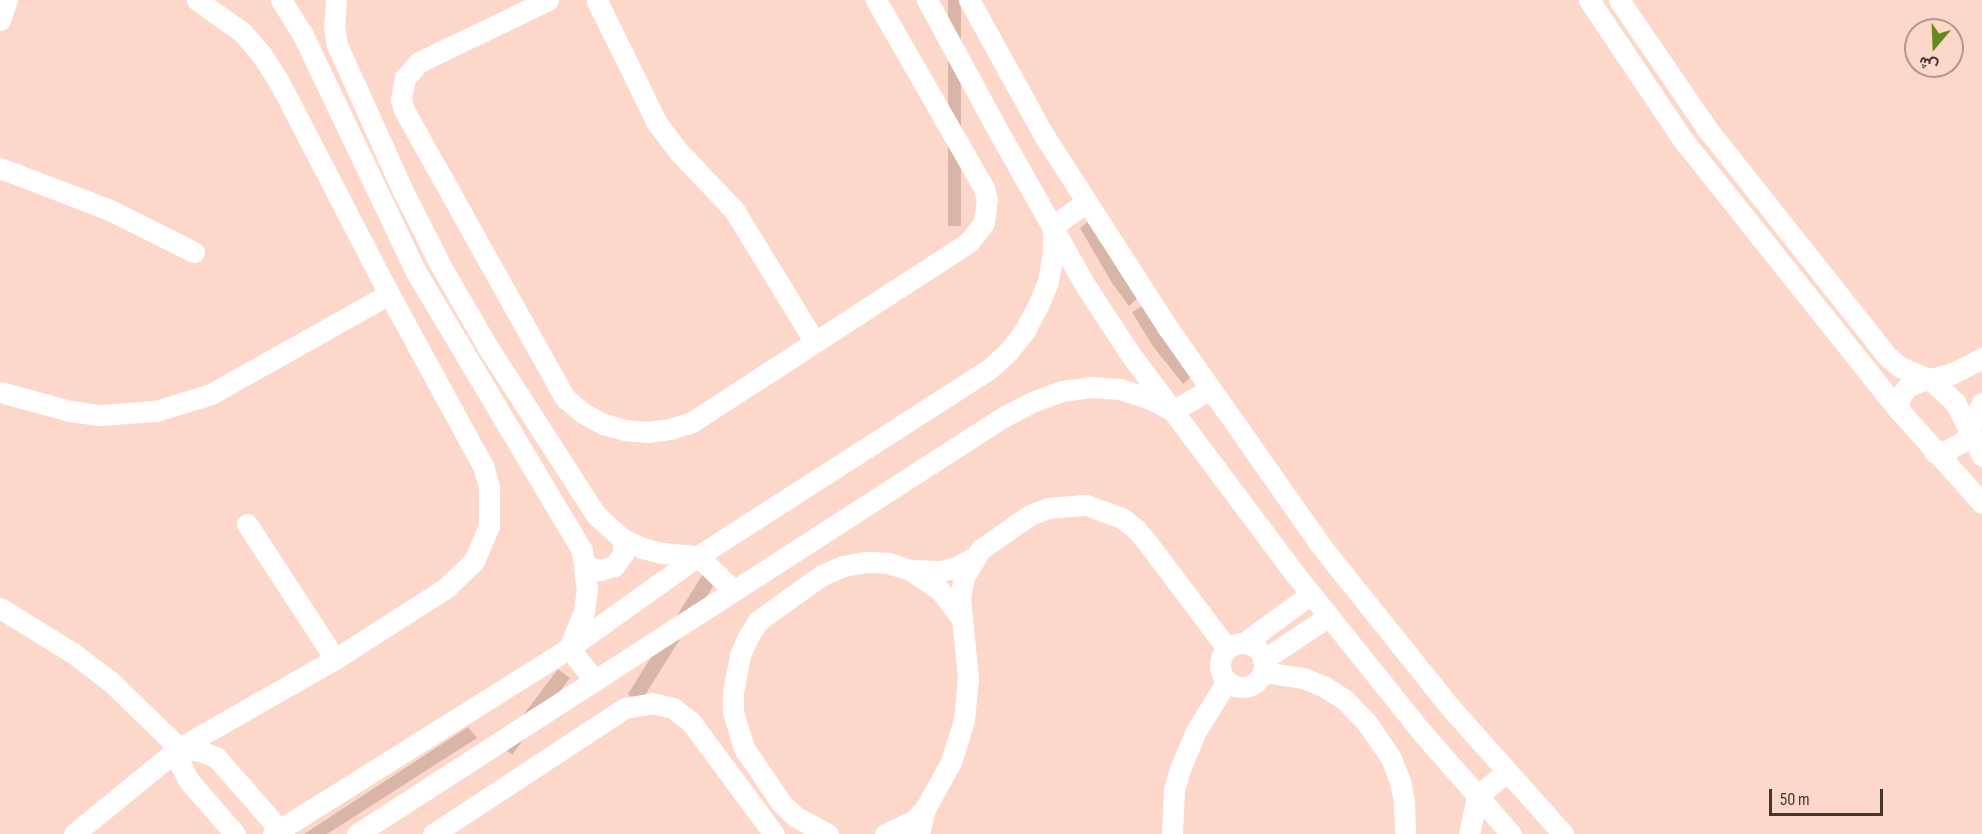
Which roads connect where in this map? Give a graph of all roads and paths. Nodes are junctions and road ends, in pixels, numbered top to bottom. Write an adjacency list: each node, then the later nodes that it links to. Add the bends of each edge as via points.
1 (7, 0): 12 (street)
2 (197, 0): 17 (street, via 242,32 279,80)
3 (548, 0): 18 (street, via 419,62 405,78 401,99 565,398 583,413 614,427 648,432 670,429 692,422)
4 (591, 0): 18 (street, via 657,123 734,210)
5 (876, 0): 18 (street, via 984,189 987,212 978,234 969,242)
6 (927, 0): 15 (street)
7 (969, 0): 14 (street)
8 (1589, 0): 24 (street, via 1683,140)
9 (1619, 0): 20 (street, via 1708,130 1887,356 1900,367)
10 (333, 2): 31 (street, via 338,45 442,268 596,515)
11 (291, 5): 34 (street, via 416,272 574,535)
12 (0, 20)
13 (0, 168): 16 (street, via 101,206)
14 (1086, 202): 15 (street); 21 (street)
15 (1053, 226): 25 (street, via 1093,297); 32 (street, via 1048,280 1030,322 1008,352 988,370)
16 (194, 252)
17 (388, 294): 22 (street, via 211,394 156,411 80,412); 43 (street, via 484,468 489,487 489,525 483,544 461,576)
18 (815, 342)
19 (1982, 358): 20 (street)
20 (1931, 381): 24 (street, via 1907,387); 26 (street, via 1954,402)
21 (1210, 389): 25 (street); 48 (street, via 1321,546)
22 (0, 392)
23 (1982, 403): 26 (street)
24 (1898, 409): 27 (street)
25 (1173, 411): 36 (street, via 1120,389 1091,387 1063,390 1032,402); 37 (street)
26 (1970, 430): 27 (street, via 1956,447); 28 (street)
27 (1934, 452): 29 (street)
28 (1982, 456)
29 (1982, 503)
30 (247, 524): 43 (street)
31 (623, 539): 32 (street, via 662,553); 34 (street, via 623,554 614,566 600,570)
32 (698, 556): 36 (street); 42 (street)
33 (974, 558): 35 (street, via 940,571); 40 (street, via 964,577 960,598); 41 (street, via 989,542 1048,508 1067,504 1105,510 1137,530)
34 (586, 566): 42 (street, via 584,611)
35 (910, 570): 40 (street, via 940,590); 57 (street, via 888,563 865,562 822,575 758,621 740,655 733,702 744,748 782,804 795,817)
36 (734, 591): 45 (street)
37 (1311, 594): 39 (street); 41 (street)
38 (0, 608): 47 (street, via 73,653 111,682)
39 (1329, 616): 44 (street); 49 (street)
40 (962, 620): 50 (street, via 968,678 964,720 951,762)
41 (1235, 646): 44 (street, via 1258,650); 46 (street, via 1220,665)
42 (569, 648): 45 (street); 51 (street)
43 (335, 658): 47 (street)
44 (1263, 666): 46 (street, via 1250,685 1238,686); 61 (street, via 1323,686 1345,700 1367,723 1391,758 1400,782)
45 (595, 681): 54 (street)
46 (1227, 681): 60 (street, via 1196,731 1180,770)
47 (179, 748): 51 (street, via 216,757); 52 (street); 53 (street, via 181,766 189,781)
48 (1507, 772): 49 (street); 64 (street)
49 (1477, 796): 62 (street); 63 (street)
50 (925, 809): 58 (street); 59 (street)
51 (276, 832)
52 (74, 834)
53 (235, 834)
54 (357, 834)
55 (433, 834): 56 (street, via 625,708 652,703 672,708 691,722)
56 (774, 834)
57 (828, 834)
58 (885, 834)
59 (919, 834)
60 (1172, 834)
61 (1405, 834)
62 (1469, 834)
63 (1511, 834)
64 (1563, 834)

